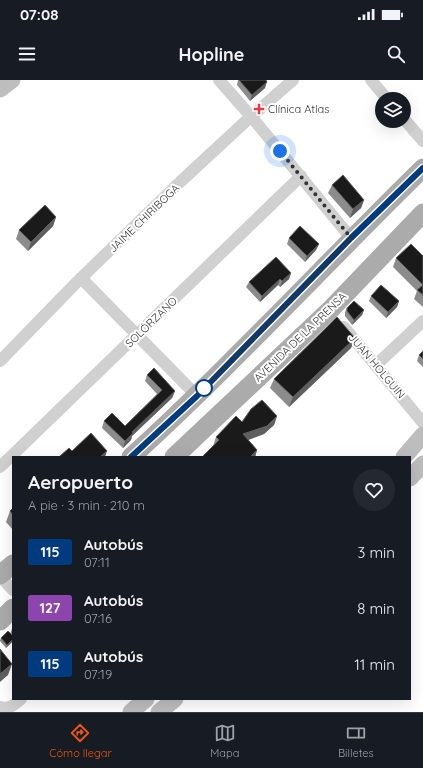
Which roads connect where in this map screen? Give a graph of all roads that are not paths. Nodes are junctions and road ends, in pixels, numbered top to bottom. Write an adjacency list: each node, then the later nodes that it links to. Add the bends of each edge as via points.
1 (12, 80): 5 (main road)
2 (219, 80): 7 (street)
3 (293, 80): 7 (street, JAIME CHIRIBOGA)
4 (371, 80): 6 (street)
5 (0, 89)
6 (381, 92)
7 (252, 117): 11 (street); 14 (street, JAIME CHIRIBOGA, via 180,182)
8 (411, 127): 9 (street)
9 (423, 141)
10 (423, 168): 13 (main road)
11 (301, 176): 13 (street); 17 (street, SOLÓRZANO)
12 (423, 213): 15 (main road, AVENIDA DE LA PRENSA)
13 (351, 238): 20 (main road)
14 (81, 278): 17 (street); 18 (street, JAIME CHIRIBOGA)
15 (330, 310): 19 (street, JUAN HOLGUIN); 24 (main road, AVENIDA DE LA PRENSA)
16 (423, 321): 19 (street)
17 (138, 334): 20 (street); 27 (street, SOLÓRZANO)
18 (1, 357)
19 (376, 365): 21 (street, JUAN HOLGUIN)
20 (197, 396): 23 (main road)
21 (423, 423)
22 (423, 435): 25 (main road)
23 (132, 456)
24 (175, 456)
25 (405, 456)
26 (423, 464): 28 (main road)
27 (0, 467)
28 (411, 477)
29 (12, 565): 30 (main road)
30 (0, 576): 31 (street)
31 (12, 589)
32 (12, 609): 33 (main road)
33 (0, 621)
34 (21, 700): 37 (street, via 14,706)
35 (145, 700): 38 (main road)
36 (174, 700): 39 (main road)
37 (0, 707)
38 (131, 712)
39 (159, 712)

